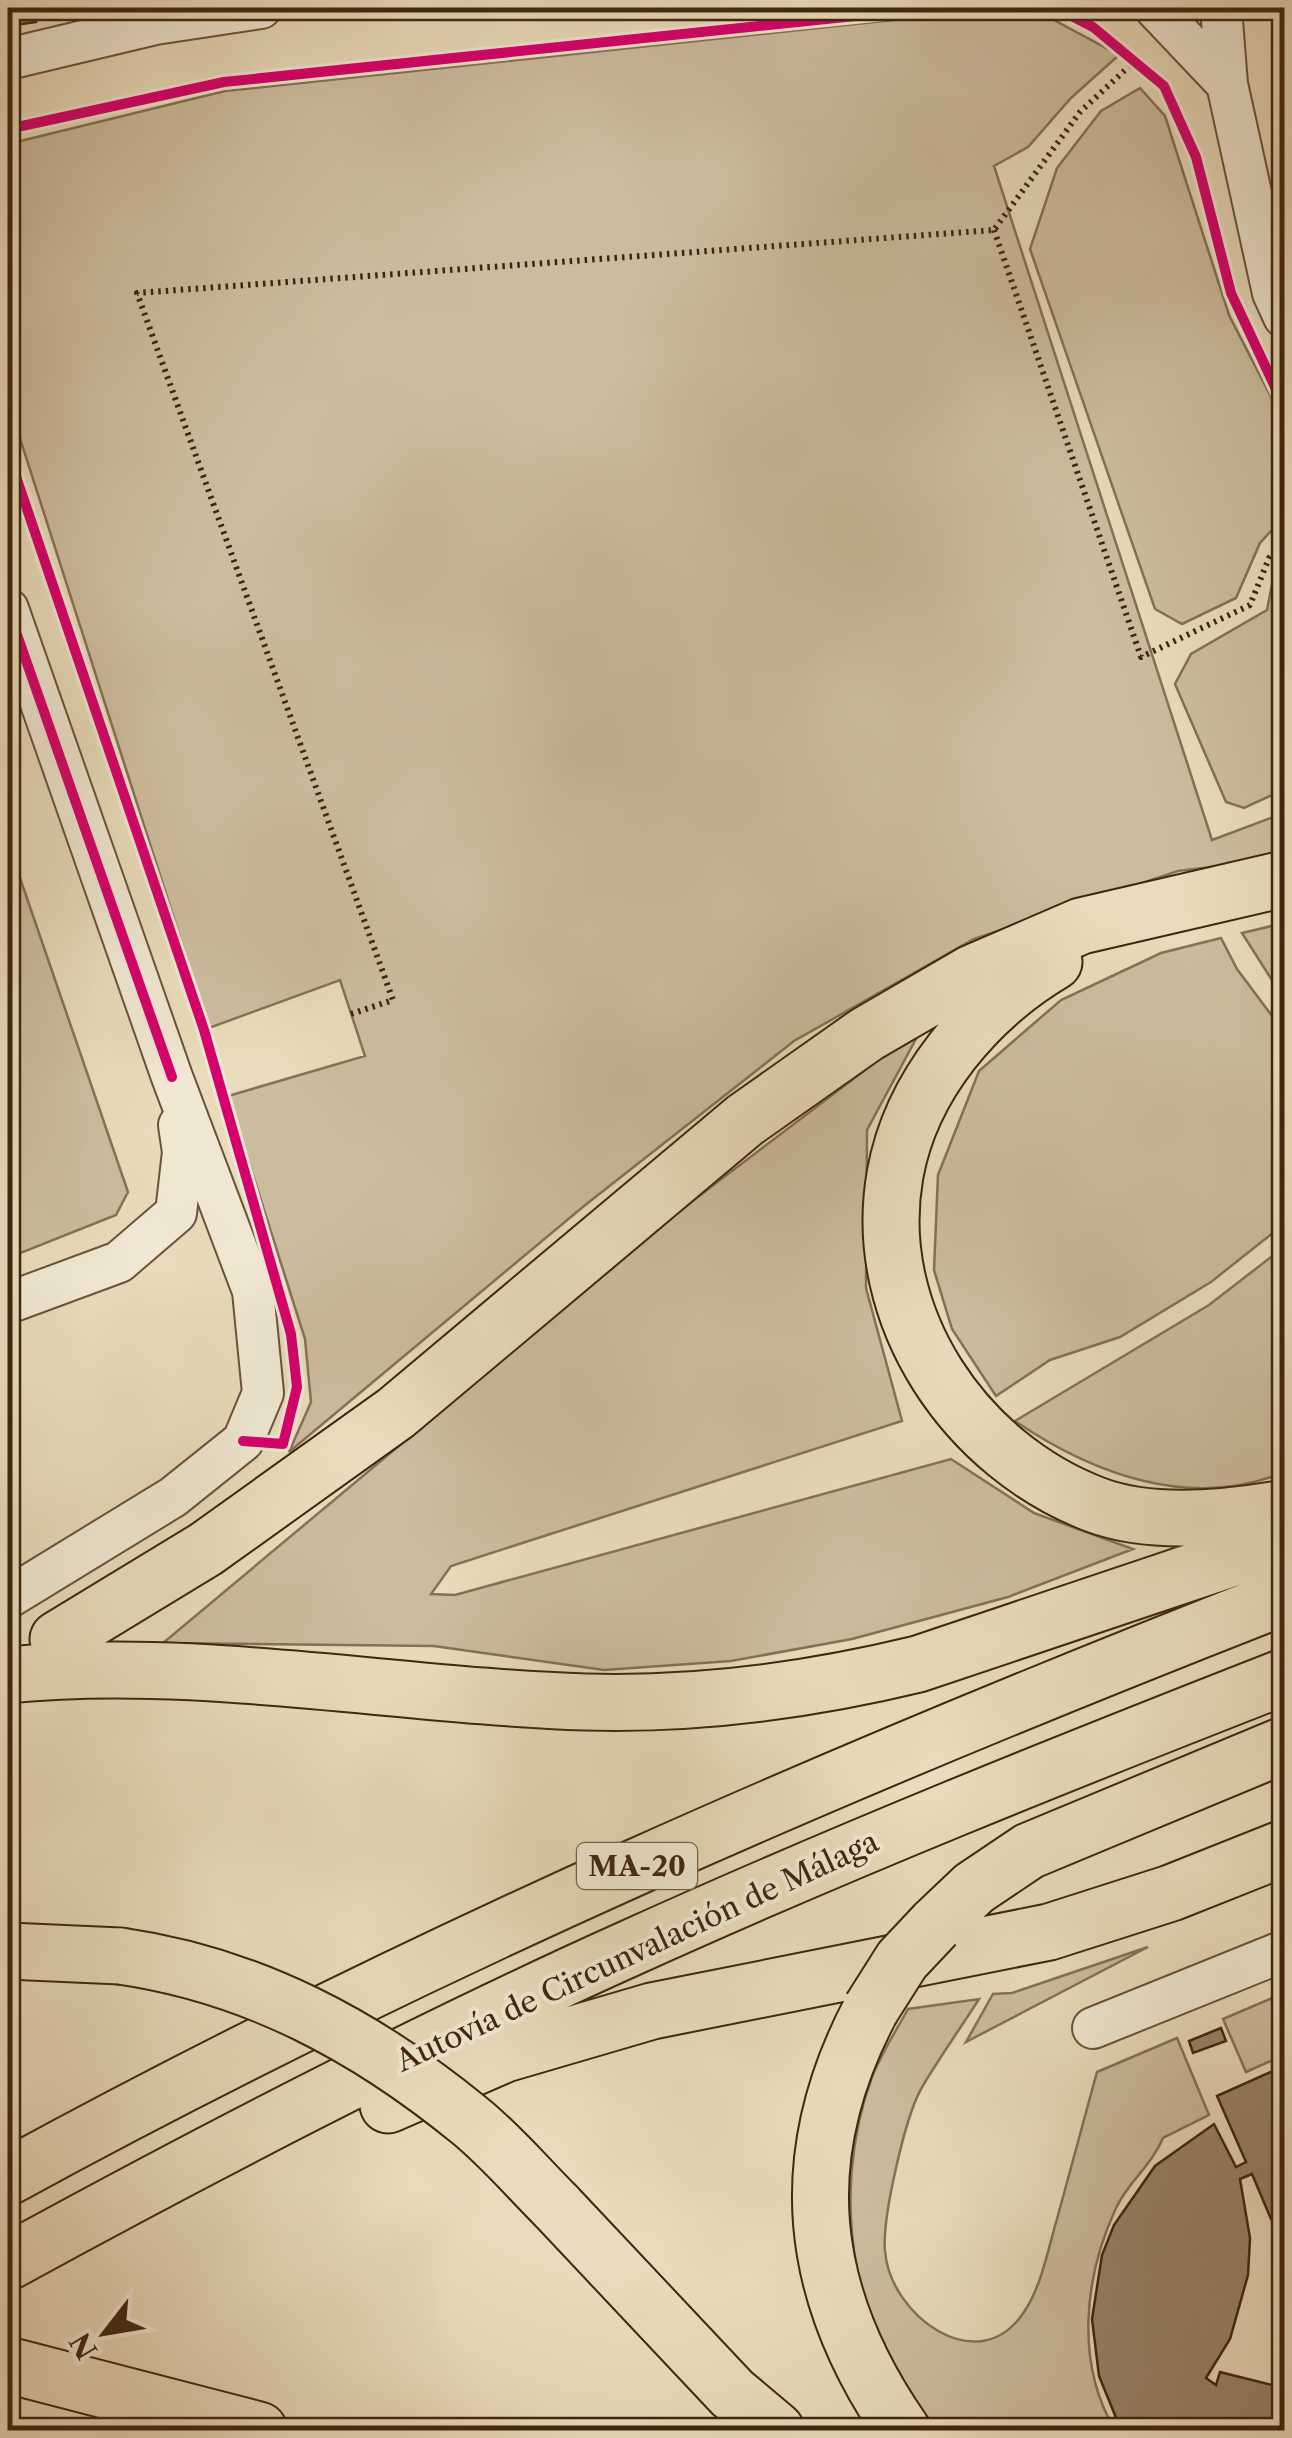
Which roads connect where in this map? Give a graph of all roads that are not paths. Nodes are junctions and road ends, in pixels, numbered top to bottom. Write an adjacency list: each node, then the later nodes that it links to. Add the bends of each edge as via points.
1 (261, 8): 4 (street, via 155,24)
2 (1221, 8): 5 (street)
3 (1156, 9): 5 (street)
4 (8, 59)
5 (1227, 84): 6 (street)
6 (1284, 318)
7 (8, 609): 10 (street)
8 (1284, 879): 9 (highway)
9 (1137, 915): 12 (highway, via 1013,987 965,1034 922,1096 896,1174 892,1244 908,1318 940,1382 984,1436 1046,1481 1099,1506 1153,1517); 16 (highway, via 1081,926 972,974 867,1034 746,1120 396,1413 206,1549)
10 (172, 1077): 11 (street, via 182,1152 176,1213 119,1262); 15 (street, via 253,1291 263,1393 243,1441 173,1497)
11 (8, 1303)
12 (1284, 1508)
13 (1284, 1541): 17 (highway, via 918,1664 739,1694 587,1702 167,1673)
14 (1284, 1596): 24 (highway, MA-20, via 654,1858 361,1996)
15 (8, 1598)
16 (58, 1639)
17 (8, 1675)
18 (1284, 1677): 25 (highway, Autovía de Circunvalación de Málaga / MA-20, via 951,1808 626,1950)
19 (1284, 1745): 30 (highway, bridge, via 1029,1851 974,1888 935,1926 902,1960 870,2009 843,2062 818,2190 838,2312 875,2391)
20 (1284, 1848): 25 (highway, via 1049,1932 652,2011 505,2054 266,2158)
21 (8, 1951): 29 (highway, bridge, via 171,1963 248,1985 358,2040 470,2121 732,2393)
22 (1284, 1951): 23 (street)
23 (1093, 2028)
24 (8, 2177)
25 (145, 2187): 26 (highway, Autovía de Circunvalación de Málaga / MA-20)
26 (8, 2262)
27 (8, 2365): 28 (highway)
28 (259, 2430)
29 (776, 2430)
30 (902, 2430)

